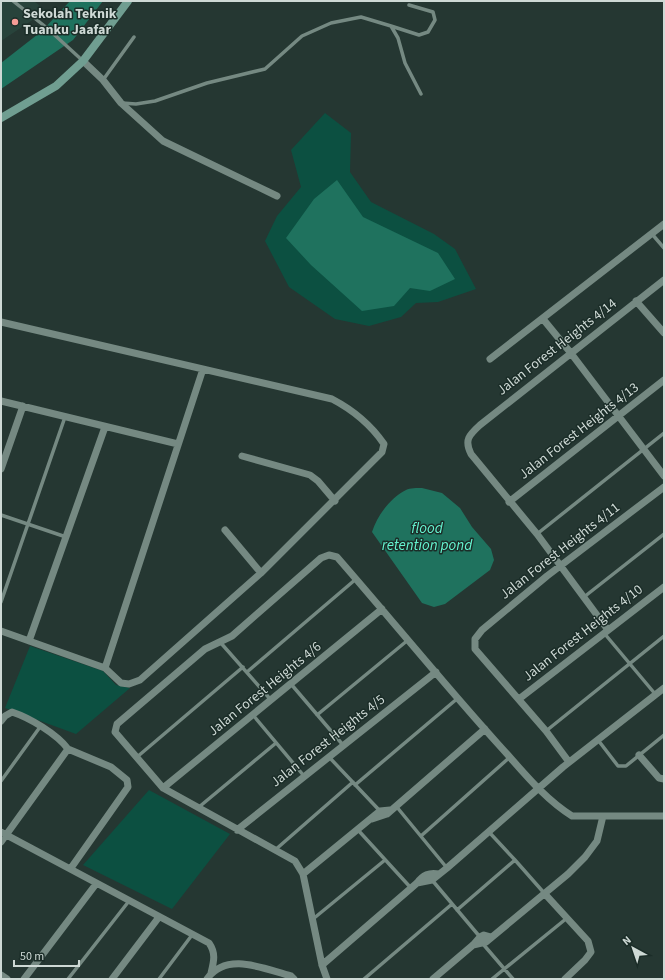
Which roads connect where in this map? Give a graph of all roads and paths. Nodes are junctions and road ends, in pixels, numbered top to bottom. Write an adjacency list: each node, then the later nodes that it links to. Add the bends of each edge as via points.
1 (13, 1): 6 (lane, via 48,28)
2 (128, 1): 6 (street)
3 (409, 5): 4 (lane, via 433,12 435,20 428,32 419,35)
4 (391, 26): 8 (lane, via 398,38 405,63); 9 (lane, via 362,17 331,23 302,36 265,69 207,83 155,101)
5 (134, 38): 7 (lane)
6 (83, 61): 7 (street); 10 (street, via 56,86)
7 (103, 80): 9 (street)
8 (421, 94)
9 (121, 103): 11 (street, via 163,141)
10 (1, 118)
11 (277, 196)
12 (664, 224): 13 (street)
13 (652, 234): 14 (lane); 17 (street)
14 (664, 248)
15 (664, 280): 16 (street, Jalan Forest Heights 4/14)
16 (636, 301): 19 (street); 20 (street, Jalan Forest Heights 4/14)
17 (543, 318): 20 (street); 21 (street)
18 (1, 322): 22 (street)
19 (664, 333)
20 (570, 352): 26 (street); 37 (street, Jalan Forest Heights 4/14, via 469,435 467,446 471,454)
21 (490, 360)
22 (203, 369): 30 (street); 36 (street, via 332,399 349,408 378,435 384,444 382,452)
23 (664, 380): 26 (street, Jalan Forest Heights 4/13)
24 (1, 401): 25 (street)
25 (23, 406): 27 (street); 33 (street)
26 (618, 416): 31 (street); 37 (street, Jalan Forest Heights 4/13)
27 (65, 417): 28 (street); 39 (lane)
28 (105, 427): 30 (street); 43 (street)
29 (664, 433): 31 (lane)
30 (178, 444): 59 (street)
31 (643, 449): 34 (street); 41 (lane)
32 (242, 456): 36 (street, via 310,475)
33 (1, 469)
34 (664, 476)
35 (664, 487): 44 (street, Jalan Forest Heights 4/11)
36 (335, 501): 45 (street)
37 (509, 502): 41 (street)
38 (1, 515): 39 (lane)
39 (28, 524): 43 (lane); 49 (lane)
40 (225, 530): 45 (street)
41 (537, 534): 44 (street)
42 (664, 534): 48 (lane)
43 (66, 536): 55 (street)
44 (560, 566): 48 (street); 66 (street, Jalan Forest Heights 4/11, via 482,630 475,639 475,649)
45 (261, 573): 59 (street, via 140,680 129,684 121,683)
46 (356, 579): 50 (street); 56 (street, via 337,557 329,555 320,558 232,636); 60 (lane)
47 (664, 587): 52 (street, Jalan Forest Heights 4/10)
48 (583, 598): 52 (street)
49 (1, 602)
50 (382, 609): 54 (street); 62 (street, Jalan Forest Heights 4/6)
51 (1, 631): 55 (street)
52 (606, 632): 57 (lane); 66 (street, Jalan Forest Heights 4/10)
53 (664, 636): 57 (lane)
54 (408, 640): 61 (street); 69 (lane)
55 (29, 641): 59 (street)
56 (220, 642): 58 (lane); 82 (street, via 205,649 117,724 115,732)
57 (629, 663): 64 (lane); 73 (lane)
58 (243, 667): 60 (lane); 82 (lane)
59 (105, 668)
60 (247, 672): 67 (lane)
61 (436, 672): 65 (street); 77 (street, Jalan Forest Heights 4/5)
62 (291, 684): 67 (street, Jalan Forest Heights 4/6); 69 (lane)
63 (664, 688): 64 (street)
64 (656, 694): 75 (street)
65 (458, 698): 72 (street); 87 (lane)
66 (519, 699): 73 (street)
67 (272, 700): 68 (street, Jalan Forest Heights 4/6)
68 (253, 715): 76 (lane); 88 (street, Jalan Forest Heights 4/6)
69 (317, 715): 77 (lane)
70 (3, 718): 71 (street, via 12,712)
71 (40, 726): 78 (street, via 61,739); 86 (lane)
72 (485, 729): 80 (street); 91 (street)
73 (546, 731): 83 (street)
74 (664, 735): 79 (lane)
75 (598, 740): 79 (lane, via 618,766 626,766); 83 (street)
76 (276, 743): 84 (lane); 90 (lane)
77 (343, 746): 81 (street, Jalan Forest Heights 4/5)
78 (68, 749): 99 (street); 105 (street, via 111,767 127,780 128,788)
79 (639, 755): 85 (street, via 659,778)
80 (510, 756): 89 (street); 100 (lane)
81 (329, 757): 84 (street, Jalan Forest Heights 4/5); 87 (lane)
82 (136, 758): 88 (street)
83 (569, 762): 89 (street)
84 (304, 776): 96 (street, Jalan Forest Heights 4/5)
85 (664, 779)
86 (1, 781)
87 (354, 783): 92 (lane); 102 (lane)
88 (163, 788): 90 (street)
89 (538, 788): 93 (street, via 572,816); 98 (street)
90 (198, 808): 96 (street)
91 (393, 808): 92 (street); 95 (street, via 384,817); 100 (lane)
92 (380, 811): 95 (street)
93 (603, 816): 94 (street); 112 (street, via 597,841 589,852)
94 (664, 816)
95 (372, 819): 97 (street)
96 (237, 830): 102 (street)
97 (358, 830): 103 (lane); 107 (street)
98 (489, 832): 104 (lane); 106 (street)
99 (3, 833): 101 (street); 105 (street)
100 (421, 836): 106 (lane)
101 (1, 842)
102 (275, 850): 107 (street, via 296,861)
103 (385, 860): 111 (lane); 118 (lane)
104 (516, 860): 112 (lane); 115 (lane)
105 (71, 868): 110 (street)
106 (448, 868): 108 (street)
107 (304, 874): 118 (street)
108 (439, 874): 109 (street); 111 (street, via 422,876)
109 (432, 880): 111 (street); 114 (lane)
110 (96, 884): 113 (street); 126 (street)
111 (414, 886): 121 (street)
112 (545, 894): 117 (street); 120 (street)
113 (129, 901): 116 (street); 127 (lane)
114 (452, 904): 115 (lane); 132 (lane)
115 (457, 910): 120 (lane)
116 (159, 917): 119 (street); 128 (street)
117 (568, 918): 122 (lane); 136 (street, via 588,942 591,952)
118 (312, 919): 121 (street)
119 (192, 935): 124 (street, via 209,943 214,950); 129 (lane)
120 (481, 941): 122 (lane); 133 (street)
121 (322, 965): 131 (street)
122 (504, 968): 134 (lane); 135 (lane)
123 (1, 975): 125 (street)
124 (209, 976): 130 (street, via 223,965 238,963 291,976)
125 (7, 979)
126 (24, 979)
127 (68, 979)
128 (112, 979)
129 (159, 979)
130 (294, 979)
131 (327, 979)
132 (364, 979)
133 (433, 979)
134 (492, 979)
135 (513, 979)
136 (565, 979)

